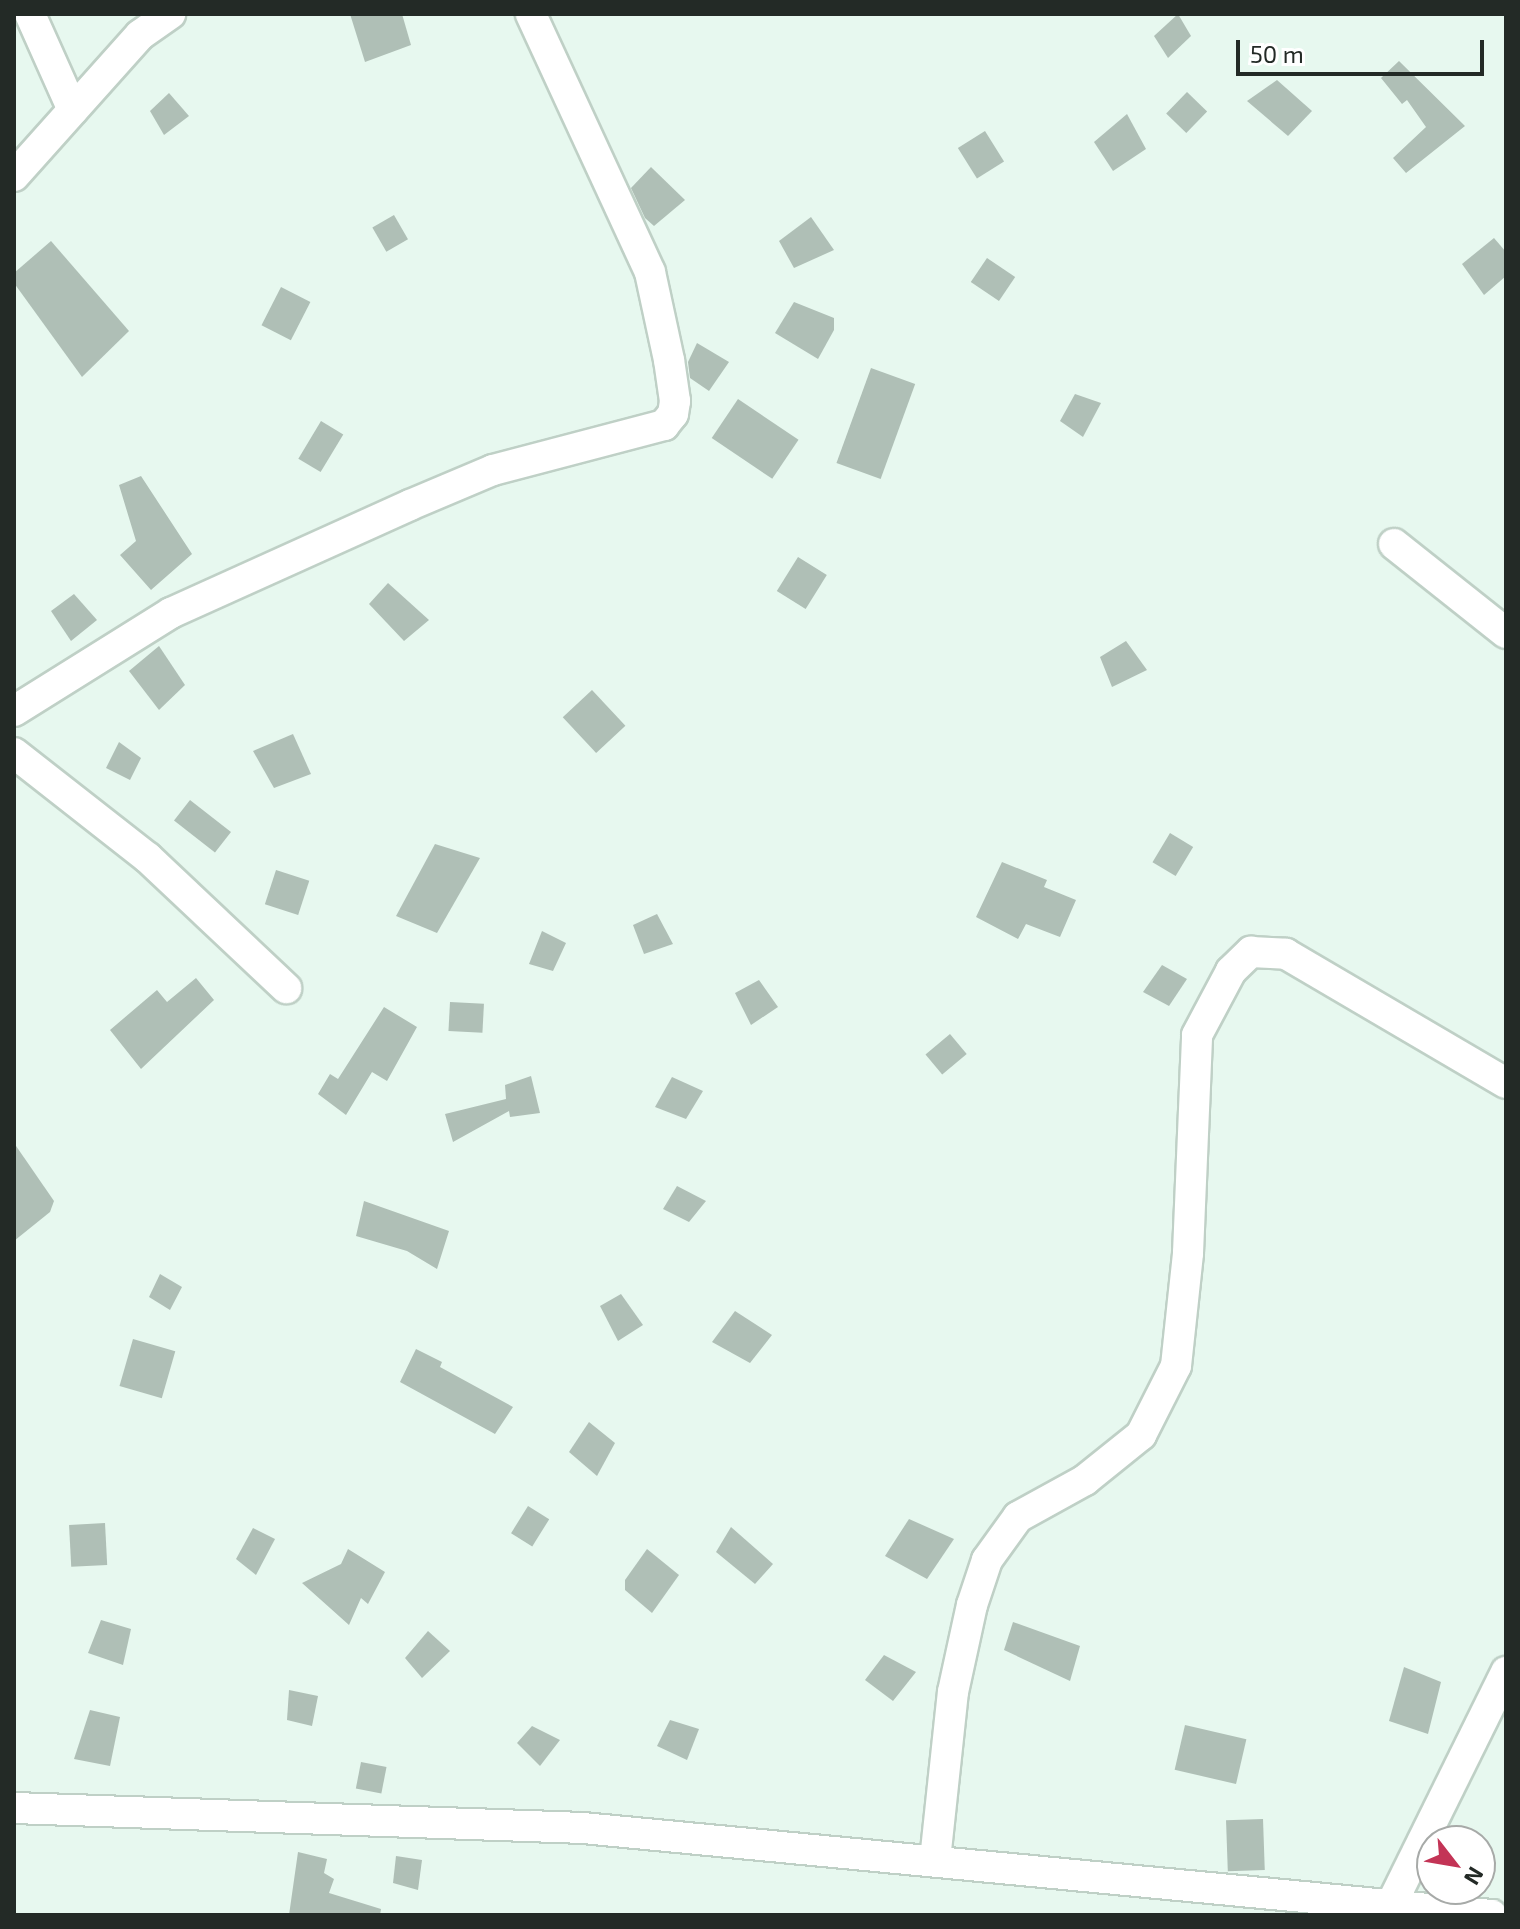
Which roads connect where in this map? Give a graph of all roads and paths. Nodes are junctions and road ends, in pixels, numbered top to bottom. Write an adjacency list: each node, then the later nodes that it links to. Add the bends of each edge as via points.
1 (30, 14): 4 (street)
2 (170, 14): 4 (street, via 140,35)
3 (531, 14): 8 (street, via 650,272 669,360 673,414 664,425 493,470 396,511 171,613)
4 (73, 110): 5 (street)
5 (14, 176)
6 (1394, 544): 7 (street)
7 (1506, 633)
8 (14, 711)
9 (14, 753): 10 (street, via 148,858)
10 (286, 988)
11 (1506, 1083): 14 (street, via 1286,954 1251,952 1231,971 1197,1035 1188,1253 1176,1366 1141,1435 1085,1480 1018,1517 987,1560 953,1692)
12 (1506, 1672): 15 (street)
13 (14, 1808): 14 (street, via 583,1828)
14 (935, 1860): 15 (street)
15 (1392, 1903): 16 (street)
16 (1492, 1915)

